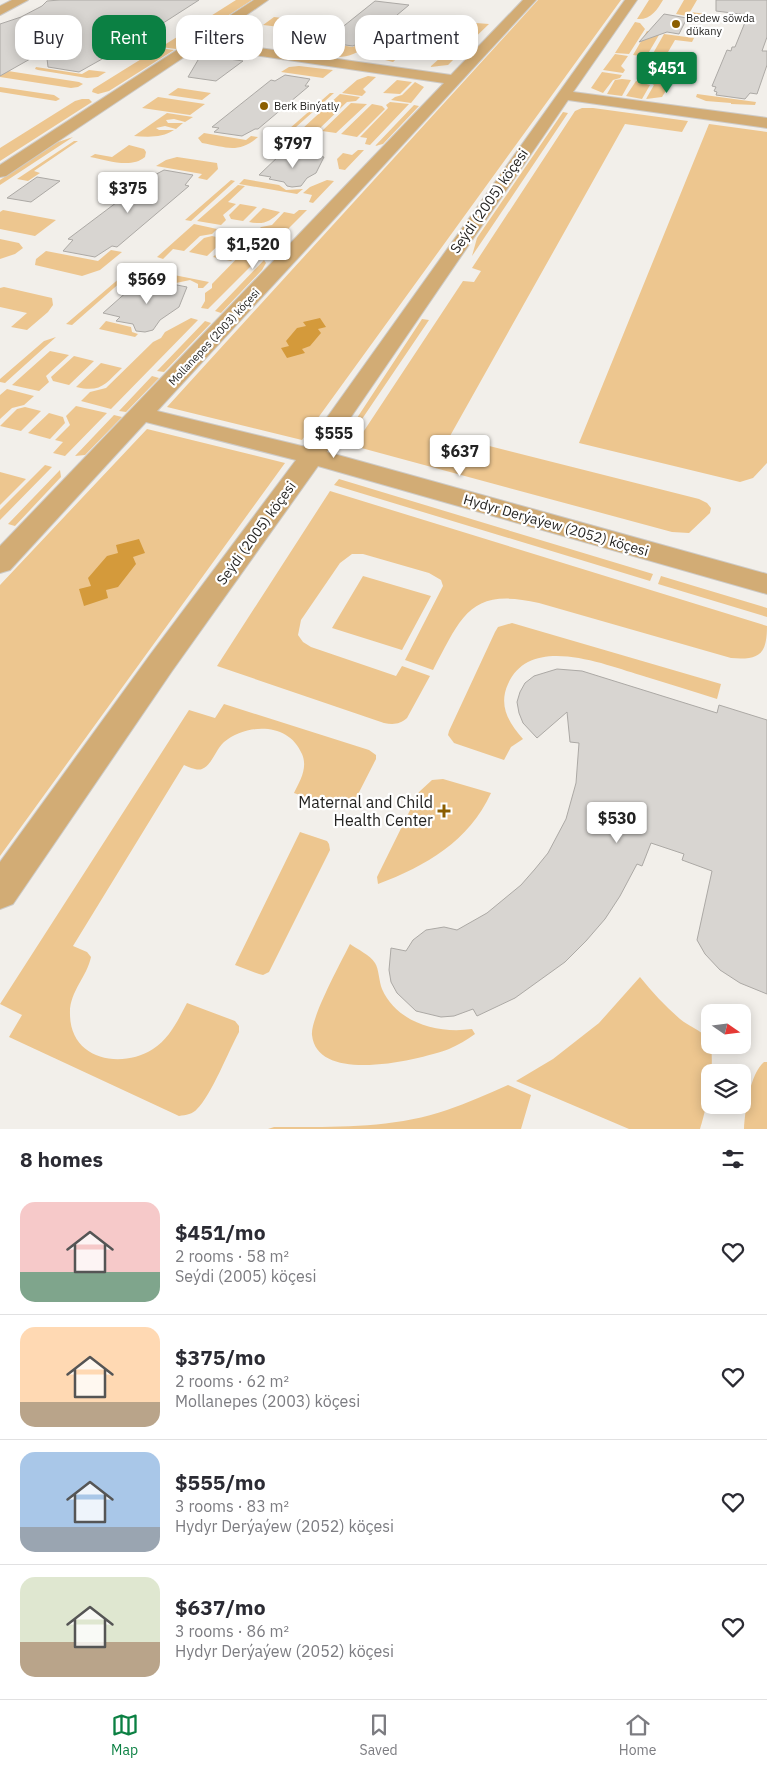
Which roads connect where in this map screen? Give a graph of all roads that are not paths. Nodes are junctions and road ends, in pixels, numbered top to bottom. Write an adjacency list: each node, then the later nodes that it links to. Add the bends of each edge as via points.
1 (22, 0): 5 (street)
2 (262, 0): 6 (street)
3 (530, 0): 9 (street, Mollanepes (2003) köçesi)
4 (631, 0): 10 (street, Seýdi (2005) köçesi)
5 (0, 11)
6 (239, 15)
7 (263, 53): 9 (street)
8 (176, 56): 12 (street)
9 (456, 80): 13 (street, Mollanepes (2003) köçesi)
10 (564, 95): 11 (street); 14 (street, Seýdi (2005) köçesi)
11 (767, 123)
12 (0, 172)
13 (142, 414): 14 (street, Hydyr Derýaýew (2052) köçesi); 15 (street, Mollanepes (2003) köçesi)
14 (312, 456): 16 (street, Hydyr Derýaýew (2052) köçesi); 17 (street, Seýdi (2005) köçesi)
15 (0, 563)
16 (767, 584)
17 (0, 892)

